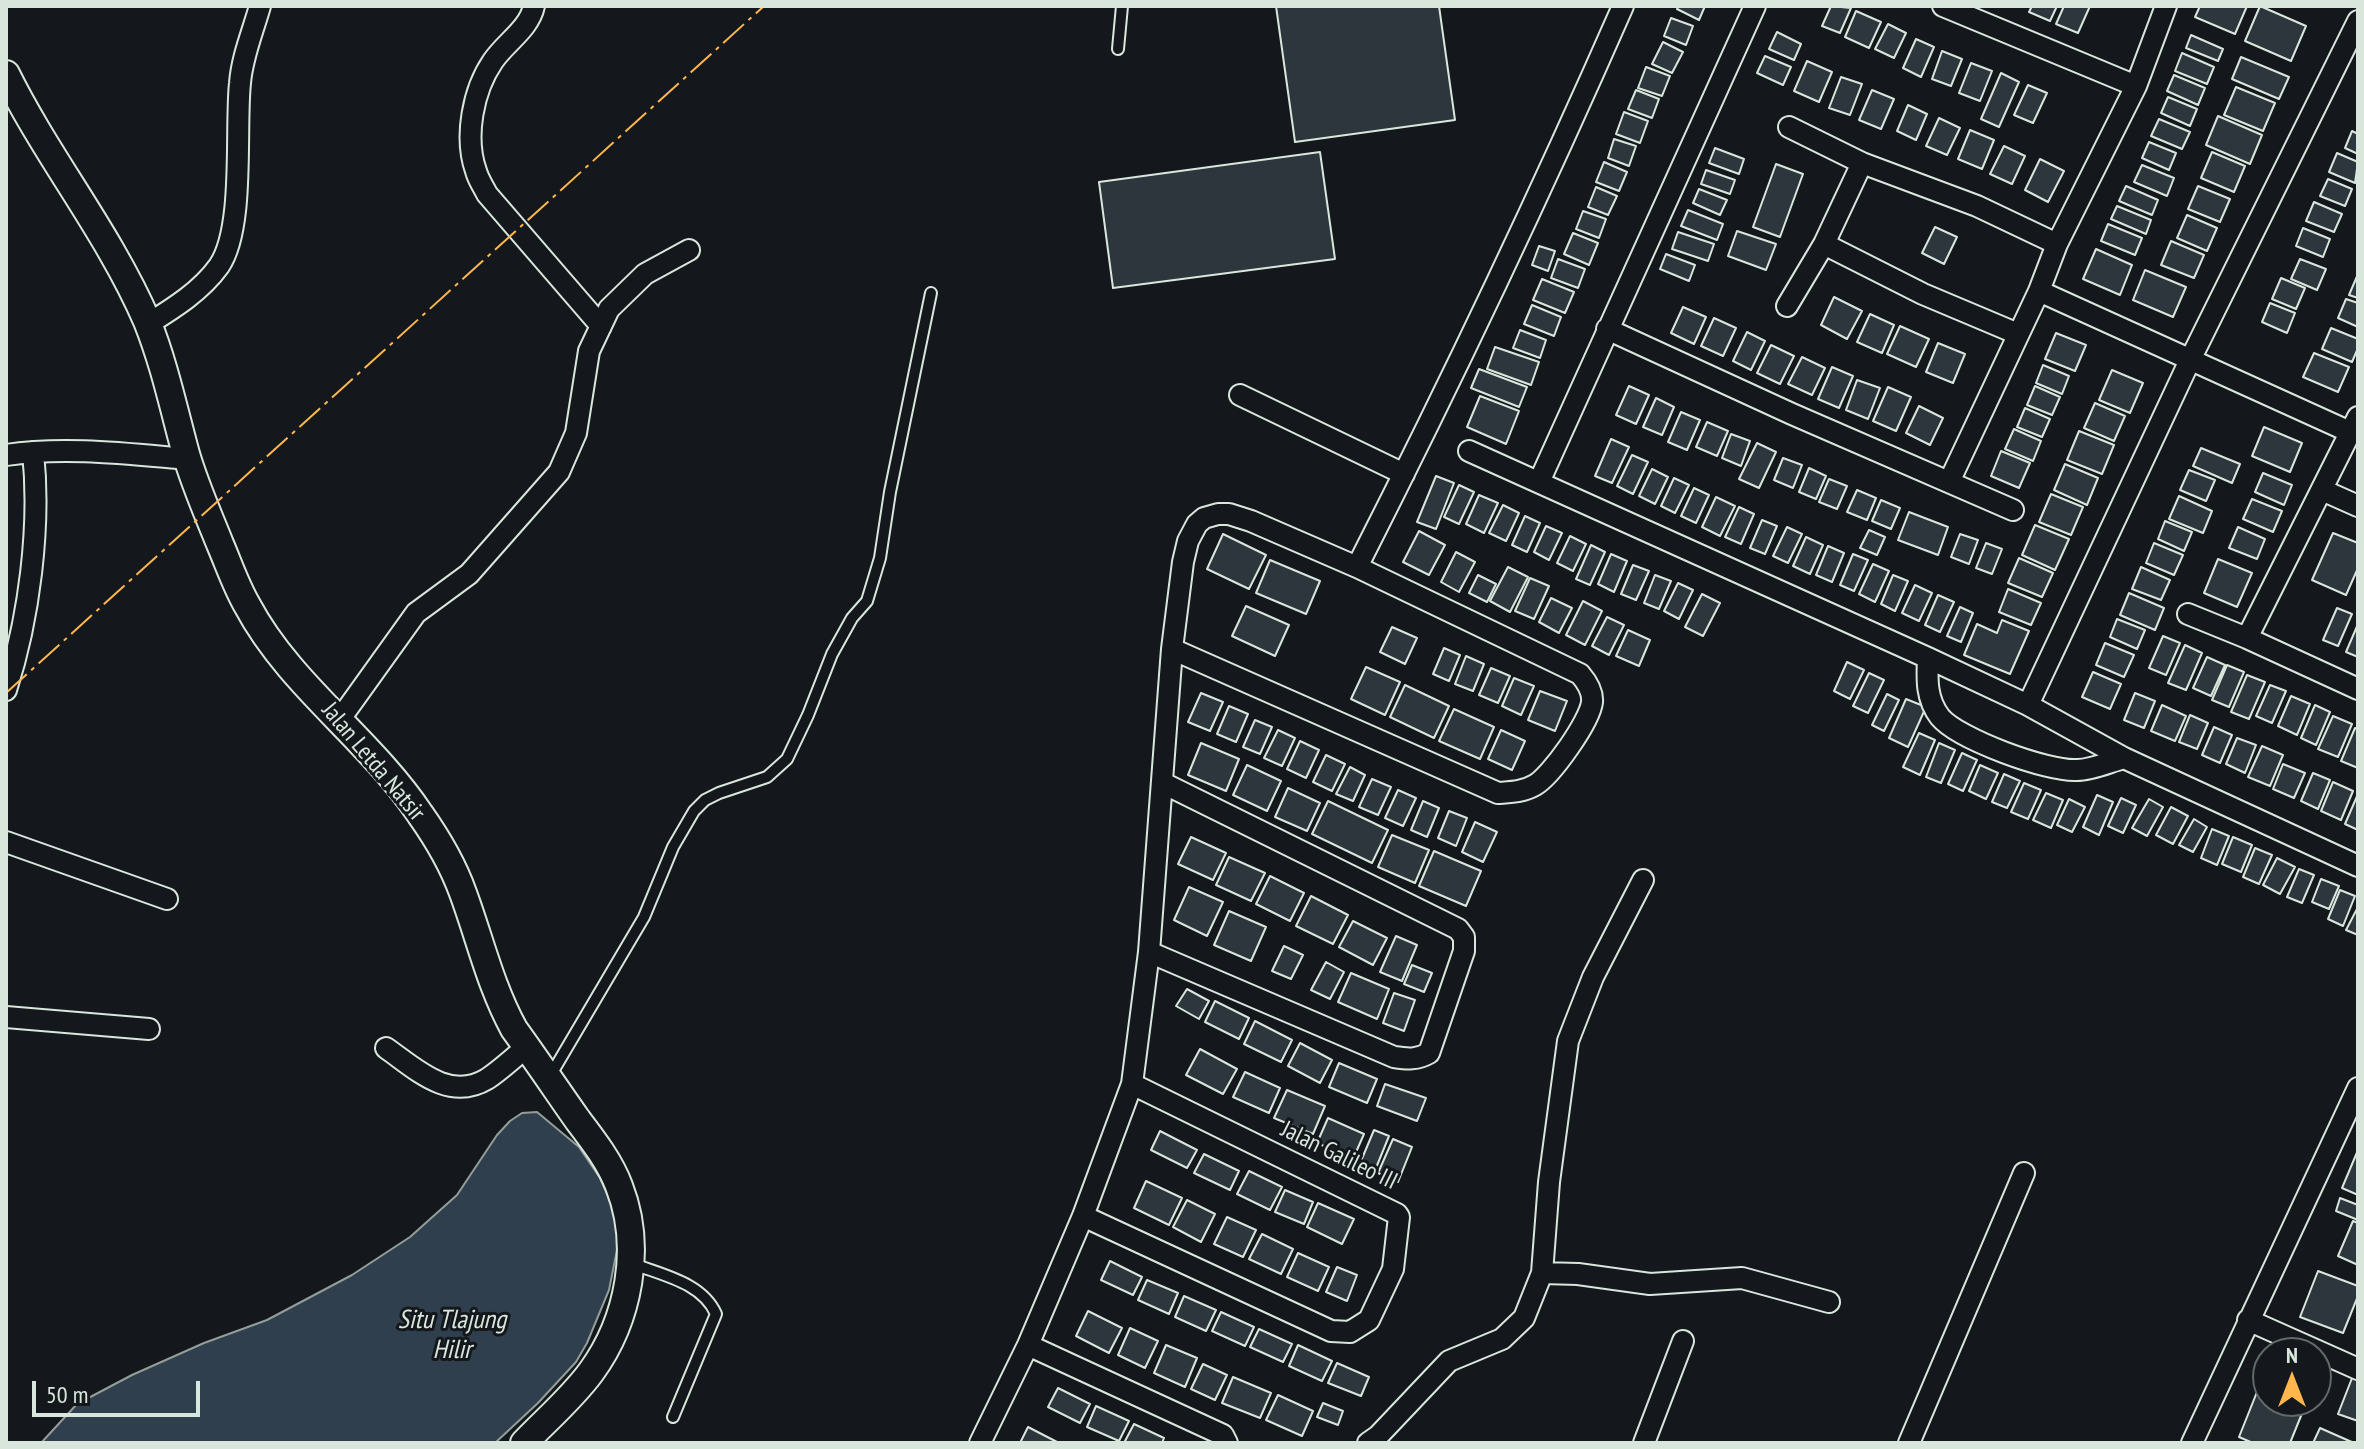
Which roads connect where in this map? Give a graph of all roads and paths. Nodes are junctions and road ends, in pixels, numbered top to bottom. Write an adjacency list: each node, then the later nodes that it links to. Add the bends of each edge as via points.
1 (260, 6): 20 (street, via 240,79 237,186 226,252 183,303)
2 (534, 6): 21 (street, via 517,37 494,60 477,95 471,141 475,170 487,194)
3 (1122, 6): 9 (lane)
4 (1623, 6): 31 (street)
5 (1755, 6): 22 (street)
6 (1943, 6): 11 (street)
7 (2166, 6): 11 (street)
8 (2358, 21): 24 (street)
9 (1118, 49)
10 (6, 74): 20 (street, Jalan Letda Natsir, via 35,131 122,266)
11 (2136, 86): 15 (street)
12 (1789, 127): 13 (street)
13 (1862, 163): 14 (street); 15 (street, via 1977,206)
14 (1824, 244): 19 (street); 23 (street)
15 (2057, 244): 17 (street)
16 (689, 250): 21 (street, via 628,288)
17 (2039, 291): 23 (street); 24 (street)
18 (931, 293): 57 (lane, via 867,601 832,654 787,759 767,777 719,793 694,811 644,917)
19 (1787, 306)
20 (148, 324): 30 (street, Jalan Letda Natsir)
21 (601, 326): 45 (street, via 589,351 576,433 559,472 469,574 416,613)
22 (1607, 329): 32 (street); 33 (street)
23 (2018, 334): 33 (street)
24 (2191, 358): 26 (street); 44 (street)
25 (1240, 395): 31 (street)
26 (2354, 424): 34 (street)
27 (1469, 451): 32 (street)
28 (33, 452): 29 (street); 30 (street); 43 (street, via 31,564)
29 (6, 455)
30 (188, 459): 45 (street, Jalan Letda Natsir, via 231,571 262,633)
31 (1404, 474): 37 (street)
32 (1539, 482): 41 (street)
33 (1949, 482): 36 (street)
34 (2322, 490): 35 (street); 39 (street)
35 (2358, 506)
36 (2013, 510)
37 (1357, 567): 40 (street, via 1251,521 1229,514 1204,518 1188,541); 40 (street, via 1580,674 1593,700 1586,718 1537,784 1498,793)
38 (2188, 614): 39 (street)
39 (2247, 638): 42 (street)
40 (1172, 649): 47 (street)
41 (1928, 658): 44 (street); 46 (street, via 1927,691 1941,718 1962,733 2034,764 2060,769 2079,770)
42 (2358, 689)
43 (6, 690)
44 (2028, 705): 46 (street)
45 (340, 719): 55 (street, Jalan Letda Natsir, via 399,785 447,858 494,989)
46 (2124, 758): 49 (street)
47 (1163, 783): 52 (street); 52 (street, via 1458,929 1464,951 1429,1053 1410,1060)
48 (6, 842): 51 (street)
49 (2358, 866)
50 (1643, 880): 63 (street, via 1593,977 1568,1041)
51 (167, 899)
52 (1149, 952): 58 (street)
53 (6, 1017): 54 (street)
54 (149, 1029)
55 (527, 1047): 56 (street, via 487,1079 458,1089 425,1075); 57 (street, Jalan Letda Natsir)
56 (386, 1048)
57 (549, 1078): 62 (street, Jalan Letda Natsir, via 619,1184 628,1214)
58 (1132, 1084): 61 (street); 61 (street, Jalan Galileo III, via 1397,1214 1393,1269 1366,1324 1350,1332 1331,1331)
59 (2358, 1088): 65 (street)
60 (2024, 1173): 75 (street)
61 (1083, 1216): 67 (street)
62 (631, 1263): 69 (lane, via 695,1288 716,1314); 70 (street, Jalan Letda Natsir, via 628,1289 606,1347 590,1373)
63 (1542, 1273): 64 (street, via 1650,1284 1742,1278); 73 (street, via 1517,1327 1486,1348 1449,1361)
64 (1829, 1302)
65 (2248, 1320): 68 (street); 76 (street)
66 (1683, 1341): 74 (street)
67 (1028, 1345): 71 (street); 72 (street, via 1223,1435)
68 (2358, 1369)
69 (673, 1417)
70 (524, 1443)
71 (980, 1443)
72 (1227, 1443)
73 (1368, 1443)
74 (1644, 1443)
75 (1909, 1443)
76 (2192, 1443)

